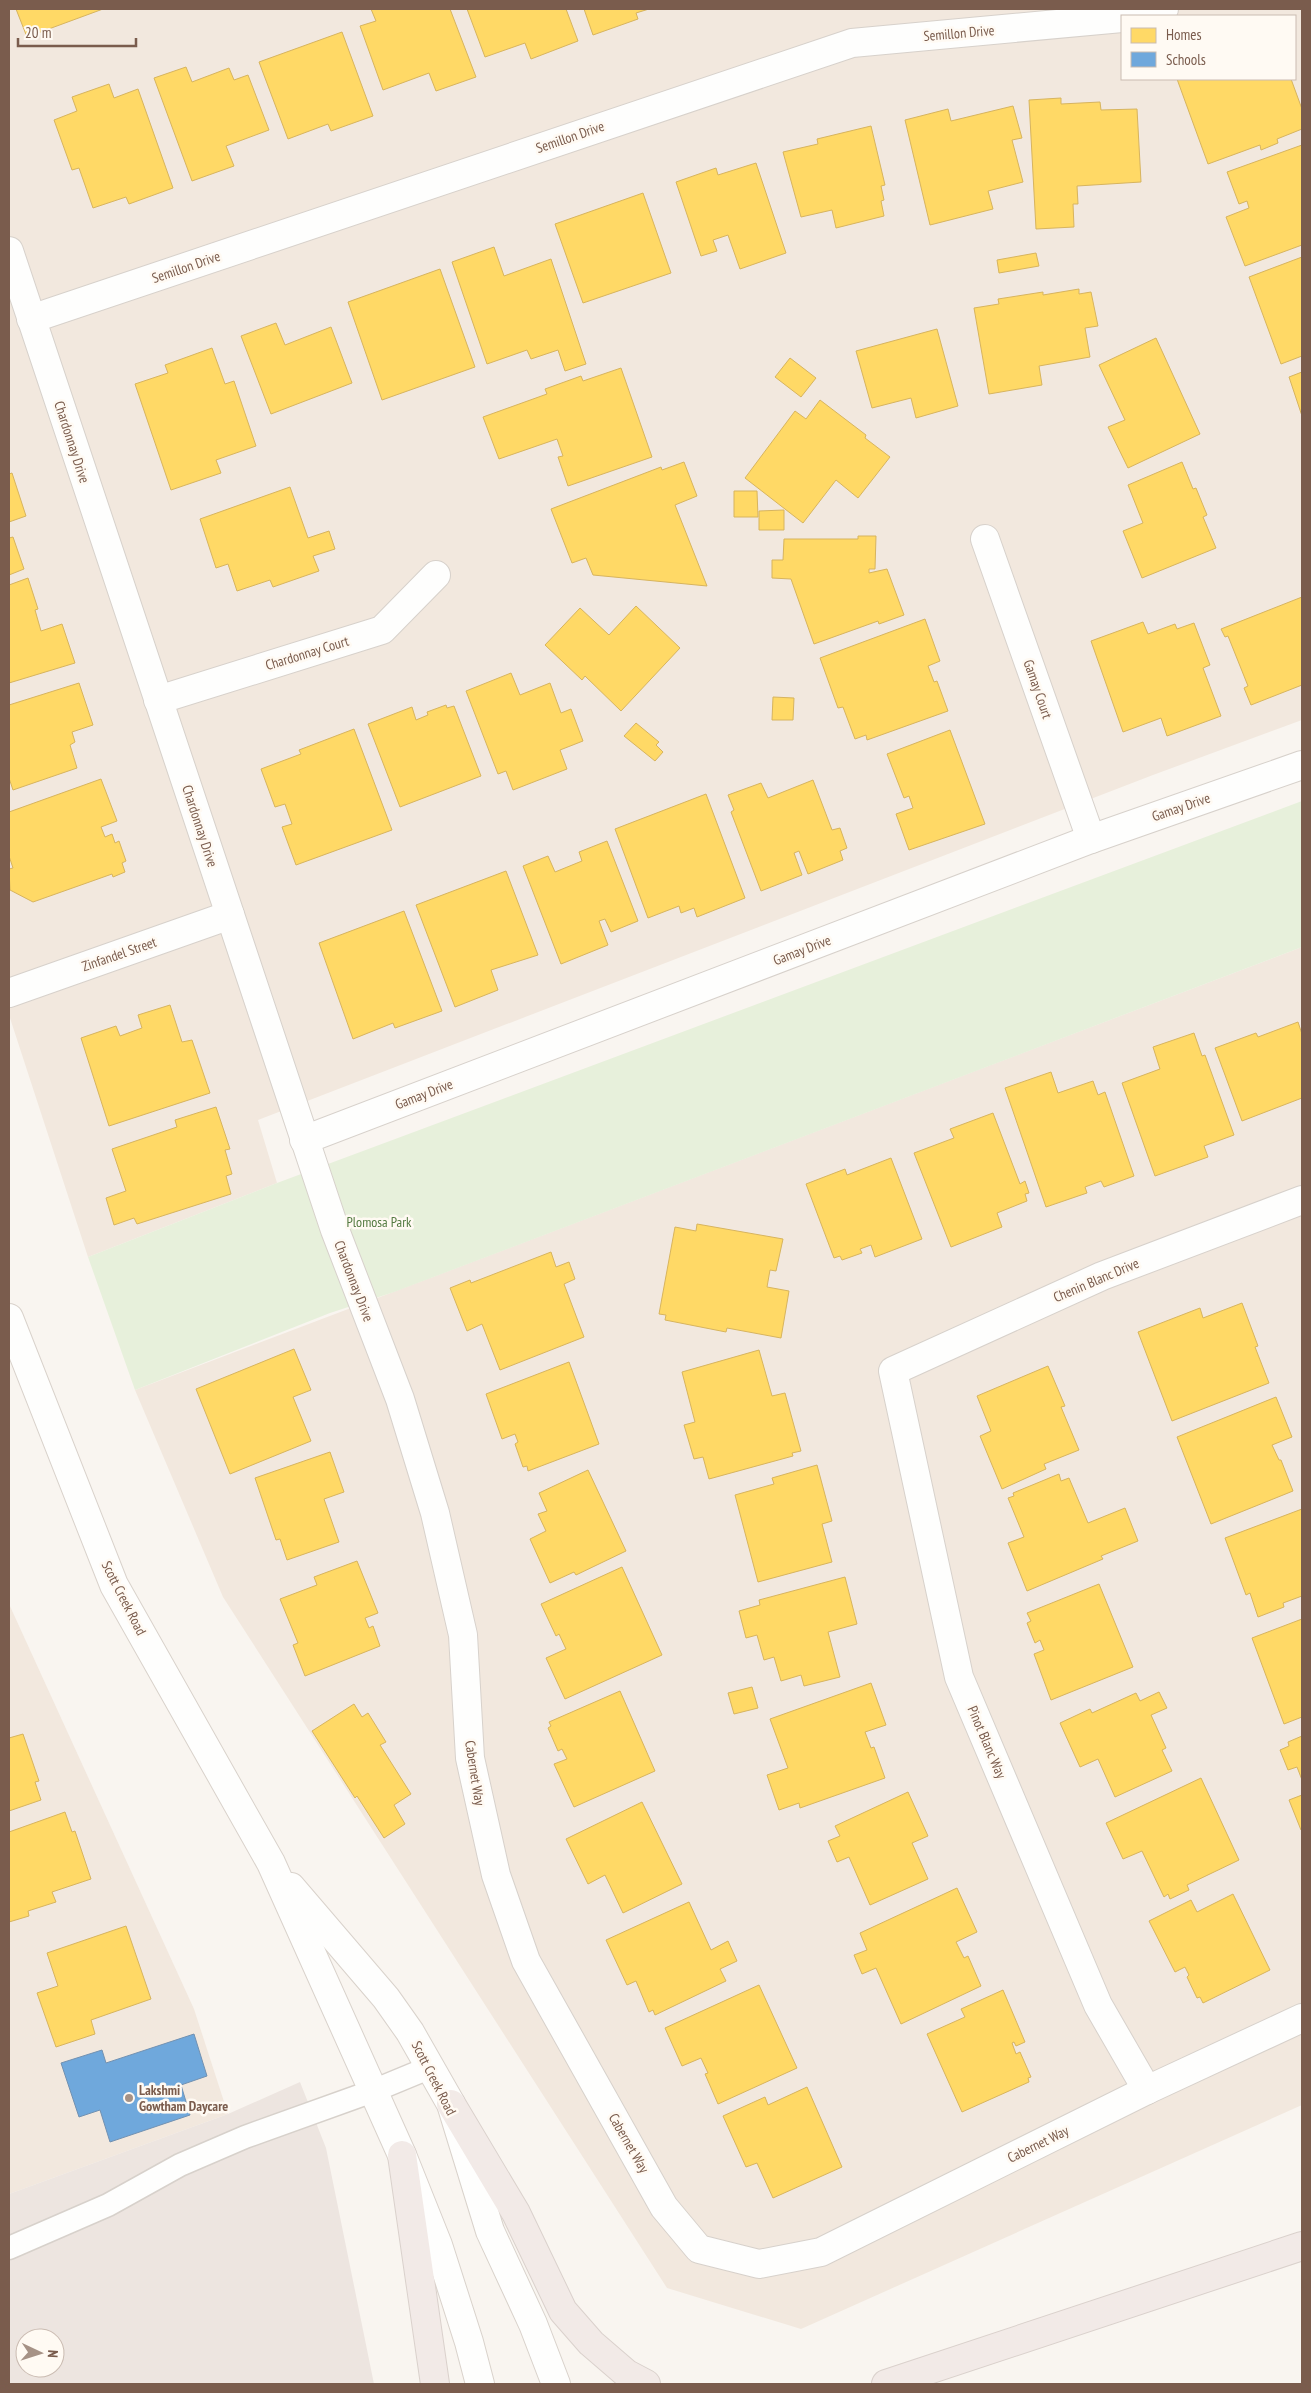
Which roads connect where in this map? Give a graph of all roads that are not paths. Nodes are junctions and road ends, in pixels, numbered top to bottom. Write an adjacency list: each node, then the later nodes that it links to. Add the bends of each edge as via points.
1 (1164, 9): 2 (street)
2 (1135, 15)
3 (1121, 18): 5 (street, Semillon Drive, via 852,43)
4 (9, 251): 5 (street, Chardonnay Drive)
5 (31, 319): 8 (street, Chardonnay Drive)
6 (985, 539): 10 (street, Gamay Court)
7 (436, 575): 8 (street, Chardonnay Court, via 382,630)
8 (158, 700): 11 (street, Chardonnay Drive)
9 (1302, 765): 10 (street, Gamay Drive)
10 (1091, 839): 13 (street, Gamay Drive)
11 (230, 915): 12 (street, Zinfandel Street); 13 (street, Chardonnay Drive)
12 (9, 993)
13 (304, 1140): 17 (street, Chardonnay Drive)
14 (1301, 1205): 16 (street, Chenin Blanc Drive, via 1102,1276)
15 (9, 1318): 18 (street, Scott Creek Road, via 114,1585)
16 (893, 1371): 21 (street, Pinot Blanc Way, via 959,1678 1098,2005)
17 (400, 1399): 21 (street, Cabernet Way, via 435,1513 463,1636 470,1758 496,1876 516,1936 526,1961 664,2207 699,2249 759,2264 821,2252)
18 (271, 1863): 20 (street, Scott Creek Road, via 386,1998); 22 (street, Scott Creek Road)
19 (1302, 2018): 21 (street, Cabernet Way)
20 (431, 2068): 22 (lane); 23 (street, Scott Creek Road)
21 (1147, 2090)
22 (373, 2091): 24 (street, Scott Creek Road); 26 (lane, via 245,2136 180,2165 108,2205)
23 (451, 2104): 30 (street, Scott Creek Road, via 490,2232 533,2324); 31 (highway, via 516,2214 563,2311 612,2362)
24 (402, 2155): 28 (highway); 29 (street, Scott Creek Road, via 438,2245)
25 (1302, 2246): 27 (highway)
26 (9, 2248)
27 (956, 2362): 32 (highway); 33 (highway)
28 (435, 2384)
29 (480, 2384)
30 (556, 2384)
31 (646, 2384)
32 (886, 2384)
33 (901, 2384)

